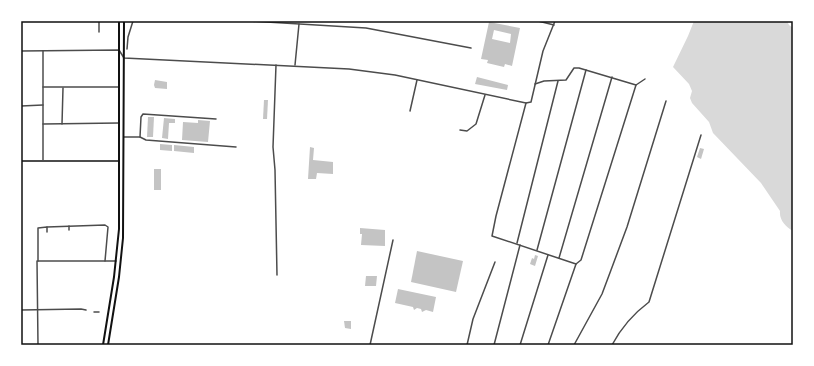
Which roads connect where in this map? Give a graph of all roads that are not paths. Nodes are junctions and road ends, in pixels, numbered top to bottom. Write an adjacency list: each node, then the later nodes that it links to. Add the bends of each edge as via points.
1 (98, 21): 10 (street)
2 (119, 21): 14 (main road)
3 (124, 21): 16 (main road)
4 (133, 21): 12 (street)
5 (249, 21): 8 (street)
6 (538, 21): 9 (street)
7 (555, 21): 9 (street)
8 (299, 24): 11 (street, via 366,28); 18 (street)
9 (554, 25): 24 (street)
10 (98, 32)
11 (471, 48)
12 (127, 49)
13 (43, 50): 14 (street); 15 (street); 26 (street)
14 (119, 50): 16 (street); 28 (main road)
15 (21, 51)
16 (124, 58): 17 (street); 41 (main road)
17 (276, 65): 18 (street); 63 (street, via 273,147)
18 (294, 66): 21 (street, via 335,67)
19 (586, 70): 20 (street); 23 (street, via 574,68 566,80); 55 (street)
20 (612, 77): 25 (street); 57 (street)
21 (417, 80): 29 (street); 34 (street)
22 (645, 80): 25 (street)
23 (558, 81): 24 (street); 53 (street)
24 (535, 84): 31 (street, via 531,102)
25 (636, 85): 62 (street, via 581,260)
26 (43, 87): 27 (street); 32 (street)
27 (63, 87): 28 (street); 38 (street)
28 (119, 87): 36 (main road)
29 (485, 95): 31 (street); 39 (street, via 476,124 467,131)
30 (666, 101): 77 (street, via 612,270)
31 (526, 103): 53 (street, via 492,236)
32 (43, 105): 33 (street); 37 (street)
33 (21, 106)
34 (410, 111)
35 (216, 119): 42 (street, via 144,114 141,117)
36 (119, 123): 38 (street); 46 (main road)
37 (43, 124): 38 (street); 45 (street)
38 (62, 124)
39 (460, 130)
40 (701, 135): 78 (street, via 649,302 625,324)
41 (124, 137): 42 (street); 47 (main road)
42 (140, 137): 43 (street, via 146,140)
43 (236, 148)
44 (21, 161): 45 (street)
45 (43, 161): 46 (street)
46 (119, 161): 47 (main road); 60 (main road, via 119,230)
47 (124, 164): 71 (main road, via 123,249)
48 (69, 226): 49 (street); 50 (street); 59 (street, via 108,227)
49 (47, 227): 51 (street); 58 (street, via 38,228)
50 (69, 230)
51 (47, 232)
52 (393, 240): 72 (street)
53 (517, 244): 54 (street)
54 (520, 245): 55 (street); 74 (street)
55 (537, 250): 56 (street)
56 (548, 254): 57 (street); 75 (street)
57 (558, 258): 62 (street)
58 (38, 261): 59 (street); 64 (street)
59 (105, 261): 60 (street)
60 (116, 261): 70 (main road)
61 (495, 262): 73 (street, via 473,319)
62 (576, 264): 76 (street)
63 (277, 275)
64 (38, 309): 65 (street); 66 (street); 69 (street)
65 (21, 310)
66 (86, 310)
67 (94, 312): 68 (street)
68 (99, 312)
69 (38, 345)
70 (103, 345)
71 (108, 345)
72 (370, 345)
73 (467, 345)
74 (494, 345)
75 (520, 345)
76 (548, 345)
77 (574, 345)
78 (612, 345)

